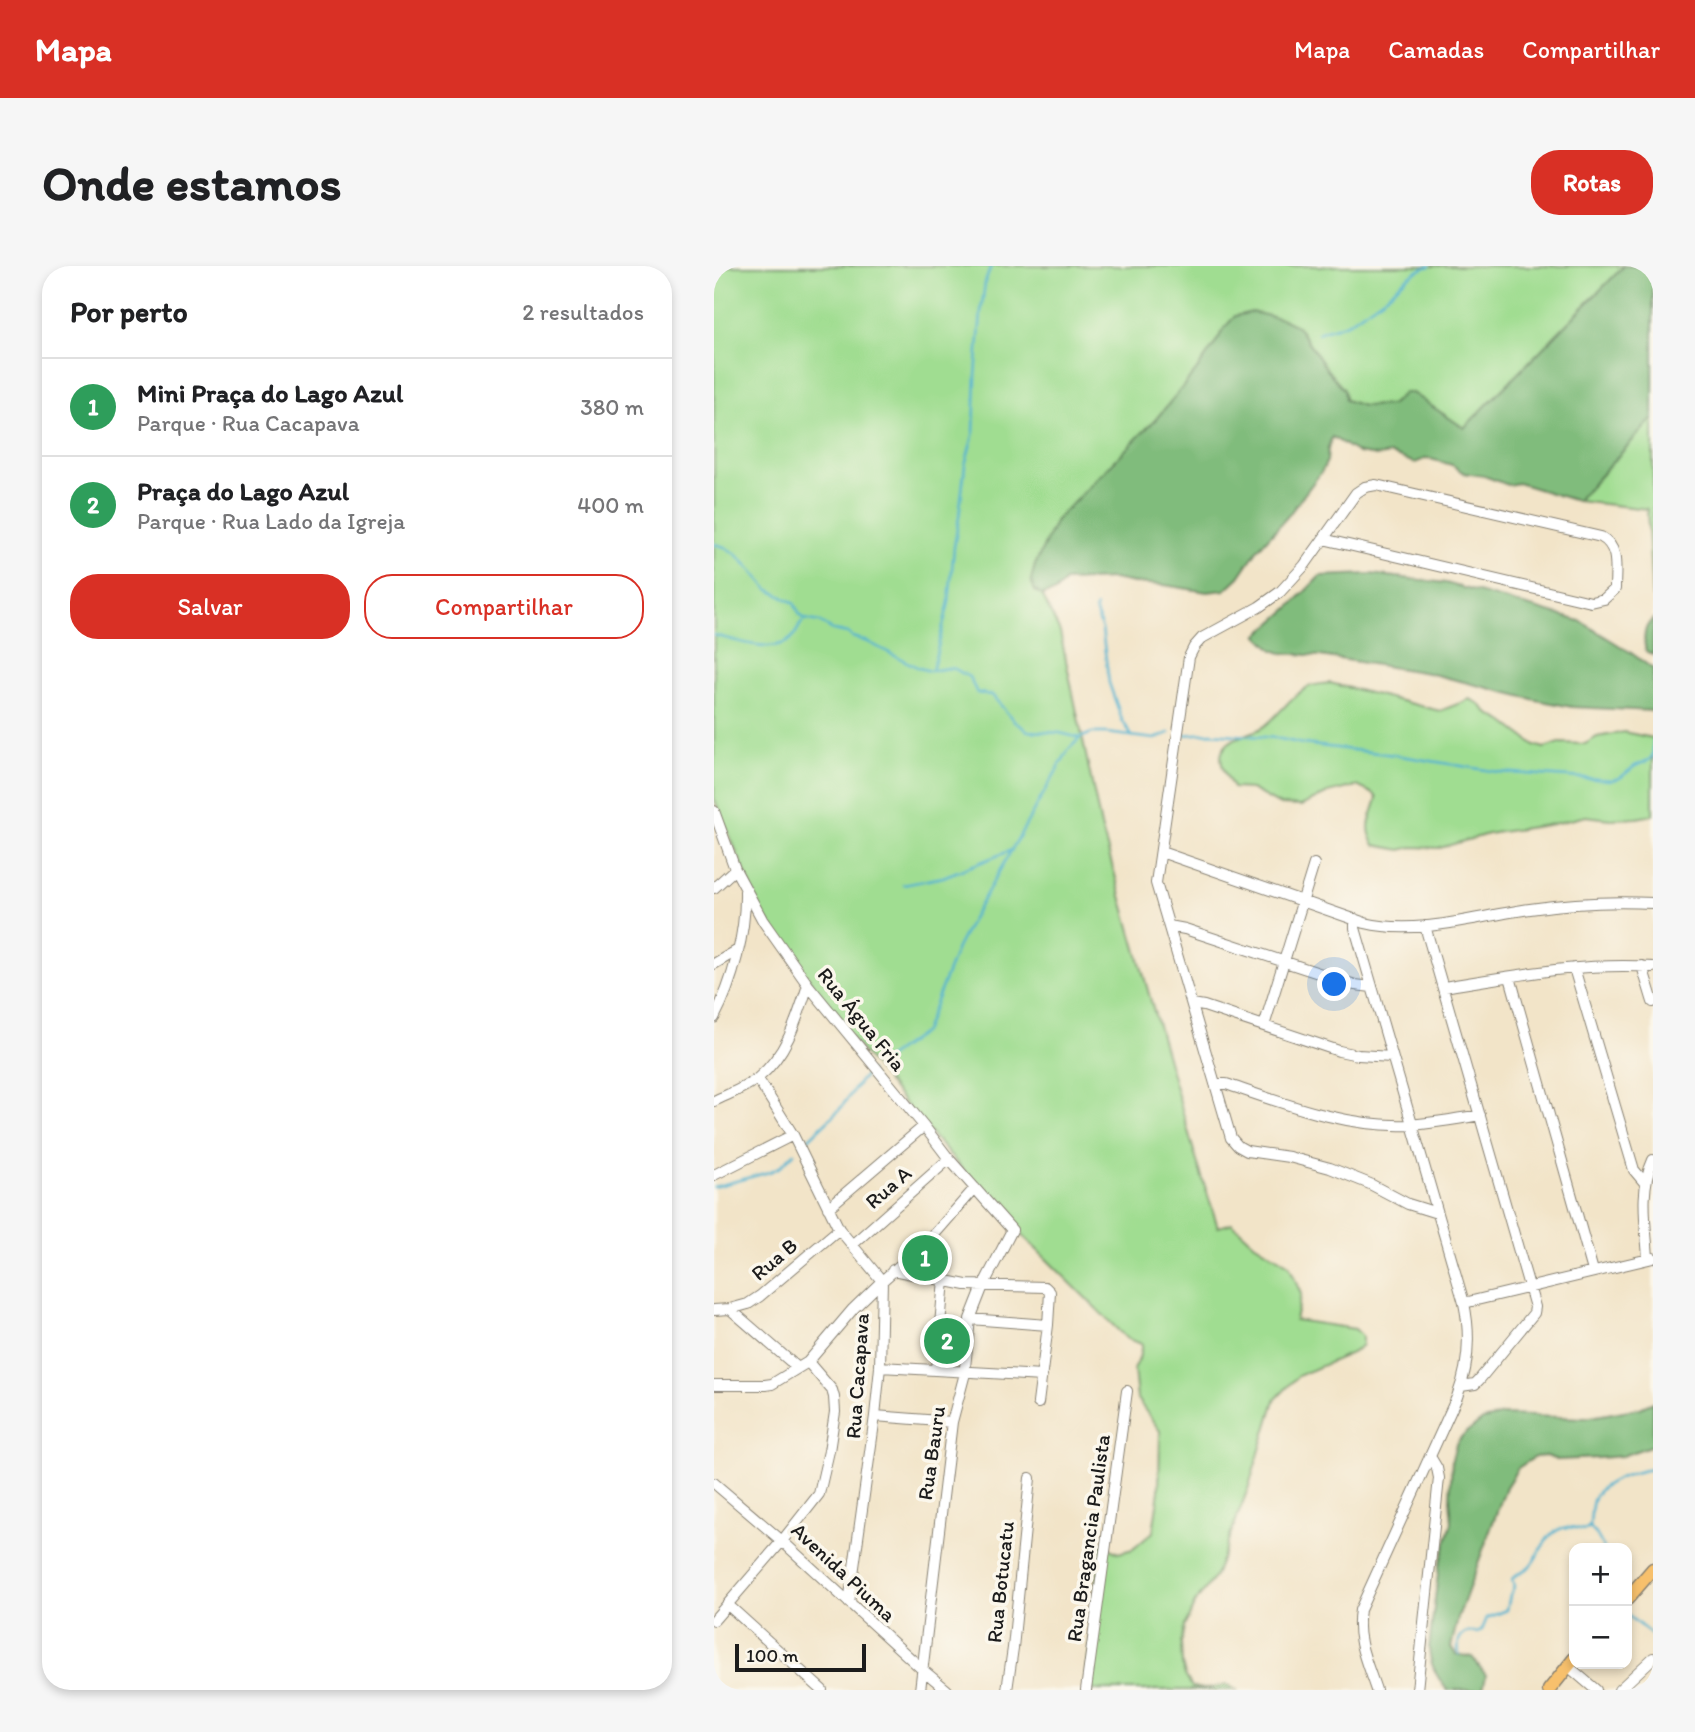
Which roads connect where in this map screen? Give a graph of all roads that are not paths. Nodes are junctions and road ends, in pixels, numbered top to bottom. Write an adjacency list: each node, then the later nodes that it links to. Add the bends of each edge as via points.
1 (1323, 540): 1 (street, via 1356,492 1376,485 1601,537 1614,550 1615,589 1604,599 1586,602); 3 (street, via 1280,592 1202,638 1191,652)
2 (714, 811): 5 (street, Rua Água Fria)
3 (1161, 852): 8 (street); 11 (street, via 1156,883)
4 (1314, 864): 8 (street)
5 (735, 869): 6 (street, Rua Água Fria); 7 (street)
6 (745, 887): 13 (street); 19 (street, Rua Água Fria)
7 (714, 888)
8 (1303, 901): 10 (street); 14 (street)
9 (1653, 903): 12 (street, via 1559,905)
10 (1355, 919): 12 (street, via 1386,927); 20 (street)
11 (1169, 926): 14 (street); 23 (street)
12 (1425, 926): 21 (street)
13 (738, 950): 15 (street); 24 (street)
14 (1284, 961): 20 (street); 25 (street)
15 (714, 964)
16 (1648, 967): 17 (street); 22 (street)
17 (1574, 968): 18 (street); 37 (street, via 1634,1170)
18 (1510, 977): 21 (street); 46 (street)
19 (808, 985): 27 (street, via 793,1031 778,1058); 32 (street, Rua Água Fria)
20 (1372, 987): 26 (street)
21 (1443, 987): 30 (street)
22 (1653, 1002)
23 (1192, 1004): 25 (street); 28 (street)
24 (714, 1018)
25 (1264, 1026): 26 (street, via 1339,1051)
26 (1392, 1057): 31 (street)
27 (758, 1079): 29 (street); 33 (street)
28 (1215, 1084): 31 (street, via 1329,1116); 40 (street, via 1229,1133 1242,1149 1330,1168)
29 (714, 1101)
30 (1480, 1115): 31 (street); 50 (street)
31 (1412, 1125): 40 (street)
32 (924, 1126): 34 (street, Rua Água Fria); 39 (street)
33 (793, 1135): 36 (street); 39 (street)
34 (949, 1159): 38 (street, Rua Água Fria); 43 (street, Rua A)
35 (1653, 1160): 37 (street)
36 (714, 1175)
37 (1645, 1183): 44 (street)
38 (975, 1188): 42 (street, Rua Água Fria); 45 (street, via 932,1237)
39 (828, 1208): 41 (street)
40 (1437, 1213): 51 (street)
41 (839, 1229): 43 (street); 52 (street, Rua B, via 760,1296)
42 (1012, 1230): 49 (street, Rua Bauru)
43 (852, 1244): 48 (street)
44 (1650, 1258): 46 (street)
45 (893, 1270): 47 (street); 48 (street)
46 (1593, 1271): 50 (street)
47 (944, 1280): 49 (street); 59 (street)
48 (882, 1281): 56 (street); 57 (street, Rua Cacapava)
49 (983, 1286): 54 (street, Rua Bauru); 55 (street, via 1045,1287 1050,1292)
50 (1530, 1287): 51 (street); 63 (street, via 1534,1312 1479,1380)
51 (1464, 1303): 63 (street, via 1468,1352)
52 (730, 1309): 53 (street); 58 (street)
53 (714, 1310)
54 (970, 1319): 55 (street); 60 (street, Rua Bauru)
55 (1048, 1325): 61 (street)
56 (808, 1362): 58 (street); 71 (street, via 832,1390 835,1412 819,1494)
57 (880, 1367): 59 (street); 66 (street, Rua Cacapava)
58 (798, 1368): 62 (street, via 772,1384)
59 (936, 1370): 60 (street)
60 (964, 1372): 61 (street); 67 (street, Rua Bauru)
61 (1042, 1376): 65 (street)
62 (714, 1385)
63 (1461, 1386): 68 (street)
64 (1127, 1391): 85 (street, Rua Bragancia Paulista)
65 (1038, 1403)
66 (875, 1416): 67 (street); 74 (street, Rua Cacapava)
67 (952, 1422): 80 (street, Rua Bauru)
68 (1431, 1458): 86 (street, via 1360,1610 1360,1642); 87 (street, via 1439,1478)
69 (1030, 1478): 84 (street, Rua Botucatu)
70 (716, 1490): 71 (street, Avenida Piuma)
71 (782, 1541): 74 (street, Avenida Piuma); 75 (street)
72 (1652, 1572): 73 (main road)
73 (1632, 1594)
74 (849, 1604): 80 (street, Avenida Piuma)
75 (728, 1605): 76 (street); 81 (street)
76 (714, 1620)
77 (1653, 1658): 90 (street)
78 (1569, 1665): 88 (main road)
79 (1577, 1669): 89 (street)
80 (923, 1671): 82 (street, Rua Bauru); 83 (street, Avenida Piuma)
81 (822, 1690)
82 (920, 1690)
83 (947, 1690)
84 (1007, 1690)
85 (1086, 1690)
86 (1376, 1690)
87 (1417, 1690)
88 (1549, 1690)
89 (1596, 1690)
90 (1619, 1690)

